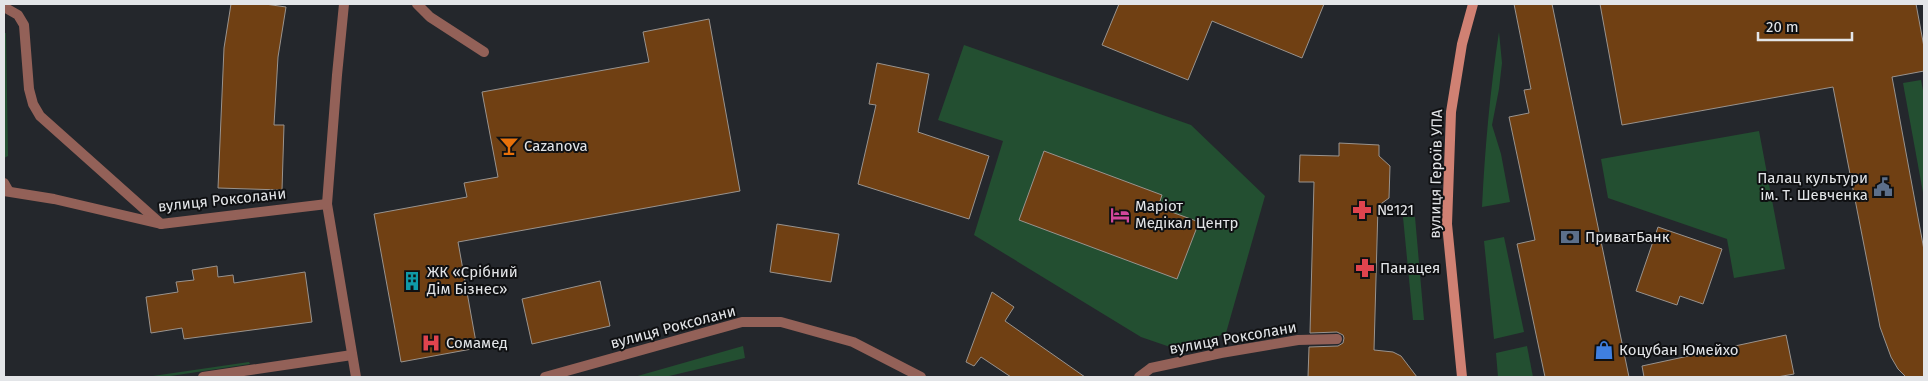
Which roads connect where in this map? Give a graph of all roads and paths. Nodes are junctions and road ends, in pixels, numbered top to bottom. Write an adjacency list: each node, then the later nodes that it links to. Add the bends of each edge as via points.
1 (344, 4): 7 (street)
2 (417, 4): 5 (street, via 430,17)
3 (1473, 4): 16 (street, вулиця Героїв УПА, via 1462,44 1451,112 1447,224)
4 (4, 7): 8 (street, via 18,15 24,25 28,89 40,116)
5 (484, 52)
6 (5, 188): 8 (street, вулиця Роксолани)
7 (327, 204): 8 (street, вулиця Роксолани); 10 (street)
8 (161, 224)
9 (1337, 338): 15 (street, вулиця Роксолани, via 1298,340 1221,353 1151,368)
10 (352, 355): 11 (street); 12 (street)
11 (203, 377)
12 (356, 377)
13 (545, 377): 14 (street, вулиця Роксолани, via 742,322 781,322 853,342)
14 (921, 377)
15 (1138, 377)
16 (1462, 377)

